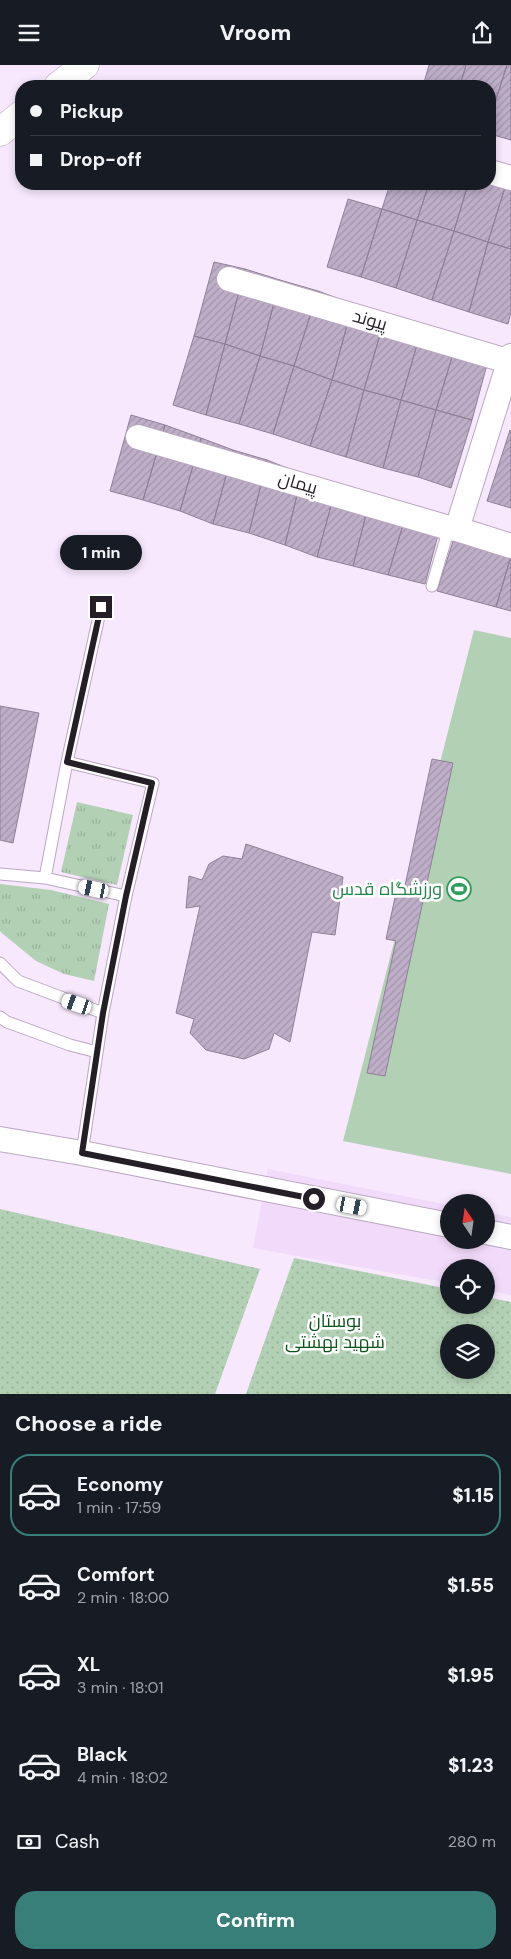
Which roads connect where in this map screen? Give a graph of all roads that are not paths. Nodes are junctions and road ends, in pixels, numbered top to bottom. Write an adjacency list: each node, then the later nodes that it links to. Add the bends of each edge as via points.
1 (84, 65): 2 (highway)
2 (65, 80)
3 (15, 120): 4 (highway)
4 (0, 132)
5 (496, 174): 6 (street)
6 (511, 178)
7 (229, 279): 8 (street, پیوند)
8 (510, 359): 10 (street)
9 (138, 437): 10 (street, پیمان)
10 (453, 528): 11 (street, پیمان); 12 (lane)
11 (511, 546)
12 (432, 587)
13 (101, 607): 14 (lane)
14 (67, 762): 16 (lane); 17 (lane, via 152,783)
15 (0, 874): 16 (lane)
16 (45, 878): 17 (lane)
17 (126, 896): 19 (lane)
18 (0, 963): 19 (lane, via 18,981)
19 (103, 1013): 21 (lane)
20 (0, 1017): 21 (lane)
21 (97, 1052): 23 (lane)
22 (0, 1139): 23 (street)
23 (82, 1153): 24 (street)
24 (440, 1223)
25 (495, 1234): 26 (street)
26 (511, 1237)

